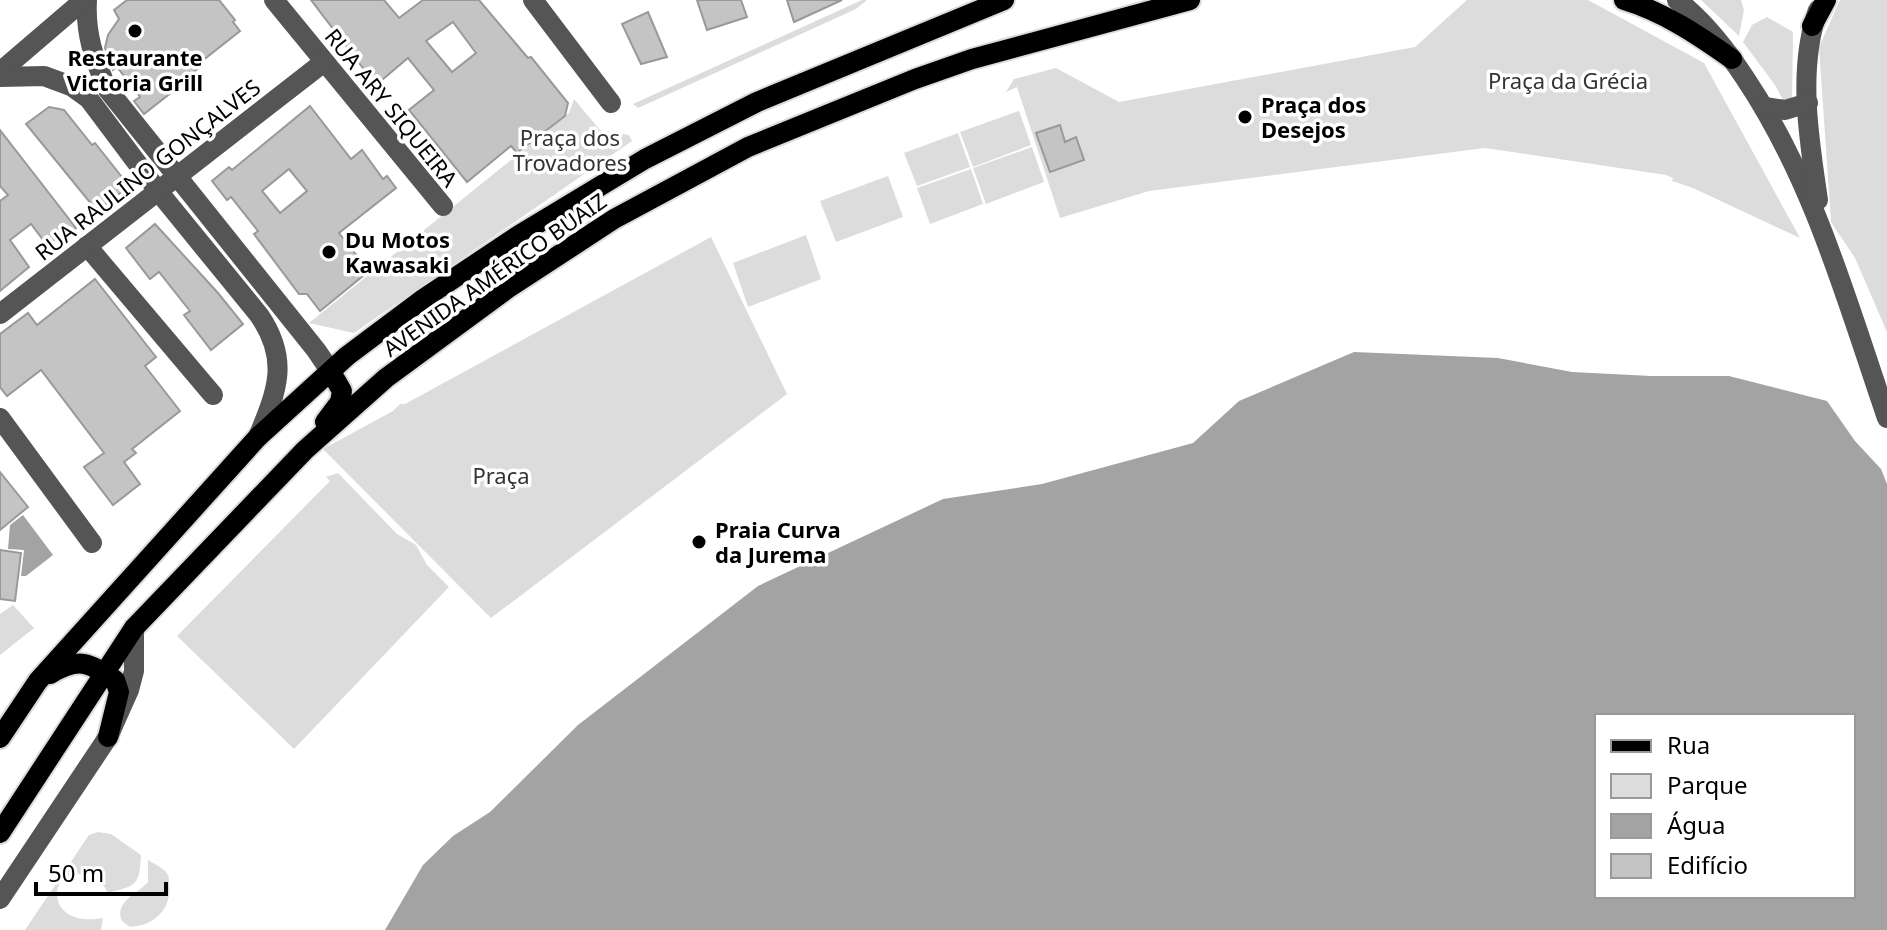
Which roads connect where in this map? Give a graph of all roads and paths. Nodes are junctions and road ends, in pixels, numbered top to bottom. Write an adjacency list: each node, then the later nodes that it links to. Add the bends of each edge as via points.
1 (85, 0): 12 (street); 16 (street, via 91,54 108,90)
2 (274, 0): 11 (street, RUA ARY SIQUEIRA)
3 (533, 0): 13 (street)
4 (1004, 0): 22 (main road, AVENIDA AMÉRICO BUAIZ, via 757,102 645,159 471,266)
5 (1190, 0): 27 (main road, AVENIDA AMÉRICO BUAIZ, via 915,79 748,147 661,192 507,289 386,378)
6 (1624, 0): 10 (main road, via 1689,29)
7 (1677, 0): 10 (street)
8 (1824, 0): 9 (main road)
9 (1812, 26): 14 (street)
10 (1732, 59): 15 (street)
11 (324, 62): 16 (street, RUA RAULINO GONÇALVES); 18 (street, RUA ARY SIQUEIRA)
12 (0, 74): 17 (street, via 44,76 89,99)
13 (611, 103)
14 (1808, 103): 15 (street, via 1785,110); 19 (street)
15 (1765, 107): 19 (street)
16 (177, 177): 17 (street, RUA RAULINO GONÇALVES); 22 (street)
17 (158, 191): 20 (street, RUA RAULINO GONÇALVES); 26 (street, via 272,333 276,394)
18 (443, 206)
19 (1823, 232): 25 (street)
20 (87, 246): 21 (street, RUA RAULINO GONÇALVES); 23 (street)
21 (0, 314)
22 (331, 372): 26 (main road, AVENIDA AMÉRICO BUAIZ); 27 (main road, via 342,391 340,402)
23 (213, 395)
24 (0, 418): 28 (street)
25 (1887, 418)
26 (258, 437): 31 (main road, AVENIDA AMÉRICO BUAIZ)
27 (269, 486): 29 (main road, AVENIDA AMÉRICO BUAIZ)
28 (92, 543)
29 (134, 628): 30 (main road, AVENIDA AMÉRICO BUAIZ); 32 (street, via 134,671)
30 (103, 672): 31 (main road, via 87,663 70,663); 32 (main road, via 115,680 119,692); 34 (main road, AVENIDA AMÉRICO BUAIZ)
31 (38, 681): 33 (main road, AVENIDA AMÉRICO BUAIZ)
32 (108, 737): 35 (street)
33 (0, 738)
34 (0, 833)
35 (0, 899)

